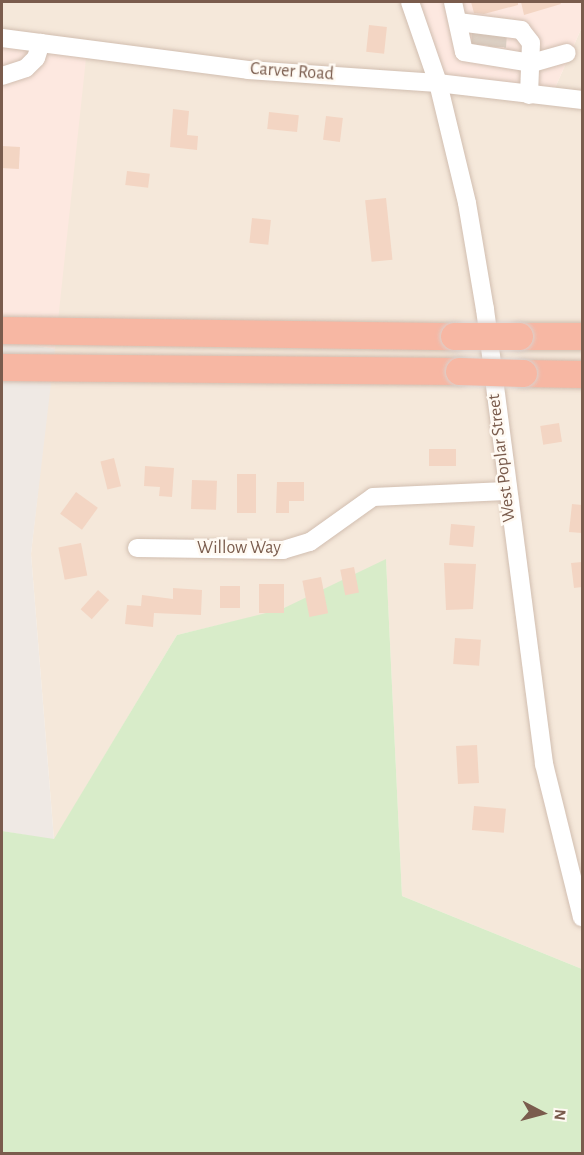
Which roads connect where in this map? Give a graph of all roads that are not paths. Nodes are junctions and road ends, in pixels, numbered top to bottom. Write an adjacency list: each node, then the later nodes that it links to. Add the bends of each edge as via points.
1 (410, 2): 10 (street, West Poplar Street)
2 (453, 2): 3 (street)
3 (458, 22): 5 (street); 5 (street, via 464,52)
4 (2, 38): 6 (street, Carver Road)
5 (489, 40): 8 (street); 8 (street, via 521,30 531,43)
6 (40, 43): 9 (street, via 36,58 26,68); 10 (street, Carver Road, via 248,70)
7 (567, 52): 8 (street)
8 (532, 63): 11 (street)
9 (2, 76)
10 (438, 83): 11 (street, Carver Road); 17 (street, West Poplar Street, via 467,203 483,297)
11 (529, 94): 12 (street, Carver Road)
12 (582, 100)
13 (2, 330): 14 (highway, bridge)
14 (582, 336)
15 (2, 367): 16 (highway, bridge)
16 (582, 374)
17 (506, 491): 18 (street, Willow Way, via 373,497 310,542 283,550); 19 (street, West Poplar Street, via 544,764)
18 (137, 548)
19 (582, 917)

